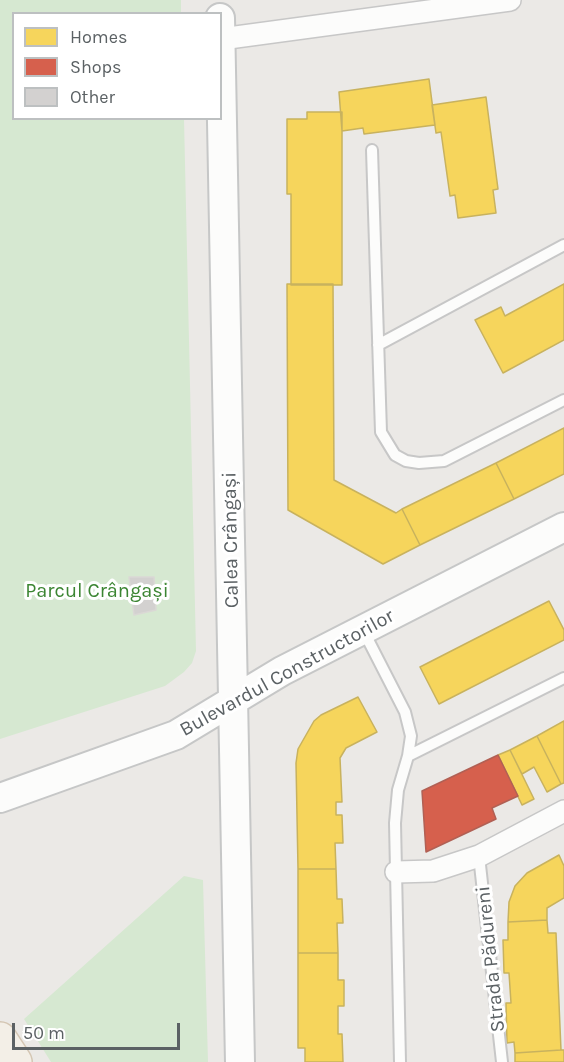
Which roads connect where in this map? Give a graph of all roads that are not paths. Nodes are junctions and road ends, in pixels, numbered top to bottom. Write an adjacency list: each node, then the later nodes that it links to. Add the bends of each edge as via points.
1 (510, 0): 2 (street)
2 (476, 2): 3 (street)
3 (222, 39)
4 (222, 86): 12 (street, Calea Crângași)
5 (372, 150): 7 (lane)
6 (564, 245): 7 (lane)
7 (378, 345): 8 (lane, via 381,432 394,455 406,461 431,463 451,459)
8 (564, 400)
9 (564, 527): 10 (street, Bulevardul Constructorilor)
10 (363, 629): 12 (street, Bulevardul Constructorilor); 13 (lane, via 405,712 411,736)
11 (564, 678): 13 (lane)
12 (233, 701): 14 (street, Bulevardul Constructorilor, via 176,735); 20 (street, Calea Crângași)
13 (408, 756): 17 (lane, via 398,790)
14 (0, 798)
15 (564, 811): 16 (street, Strada Pădureni)
16 (479, 856): 17 (street, Strada Pădureni, via 434,871); 22 (lane, Strada Pădureni)
17 (396, 872): 21 (lane)
18 (0, 1039): 19 (main road)
19 (15, 1062)
20 (240, 1062)
21 (400, 1062)
22 (502, 1062)

